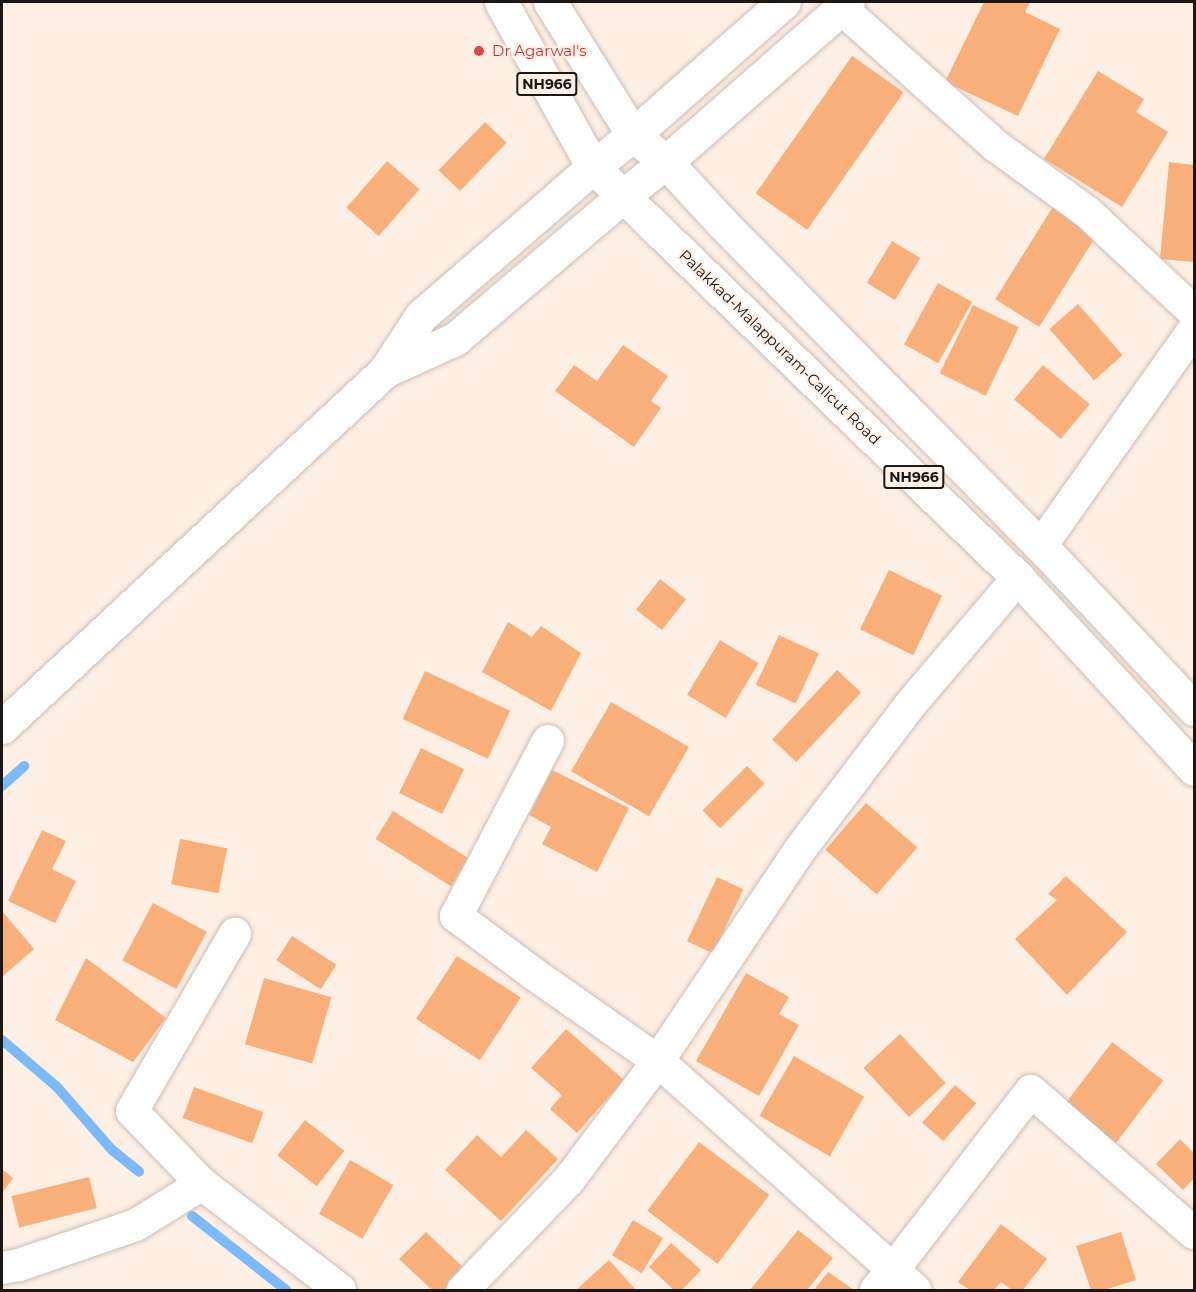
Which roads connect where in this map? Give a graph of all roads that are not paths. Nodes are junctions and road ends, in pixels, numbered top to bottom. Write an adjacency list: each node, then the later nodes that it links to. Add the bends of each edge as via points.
1 (501, 2): 7 (main road, Palakkad-Malappuram-Calicut Road / NH966)
2 (550, 2): 5 (main road, NH966)
3 (784, 2): 5 (main road)
4 (844, 4): 6 (main road); 9 (street, via 996,146 1087,212)
5 (633, 135): 6 (main road, NH966); 7 (main road)
6 (666, 162): 8 (main road); 12 (main road, NH966)
7 (593, 167): 8 (main road, Palakkad-Malappuram-Calicut Road / NH966); 11 (main road, via 421,316)
8 (624, 195): 11 (main road, via 455,339); 13 (main road, Palakkad-Malappuram-Calicut Road / NH966)
9 (1194, 312)
10 (1194, 329): 12 (street)
11 (385, 371): 15 (main road)
12 (1041, 546): 14 (main road, NH966)
13 (1018, 578): 17 (main road, Palakkad-Malappuram-Calicut Road / NH966); 19 (street, via 910,705 802,847)
14 (1194, 709)
15 (2, 726)
16 (548, 741): 19 (street, via 456,916)
17 (1194, 769)
18 (235, 934): 20 (street, via 132,1112)
19 (658, 1061): 23 (street); 25 (street, via 568,1181)
20 (202, 1184): 22 (street, via 136,1225); 24 (street)
21 (1194, 1233): 23 (street, via 1030,1091)
22 (2, 1268)
23 (895, 1284)
24 (340, 1290)
25 (464, 1290)

